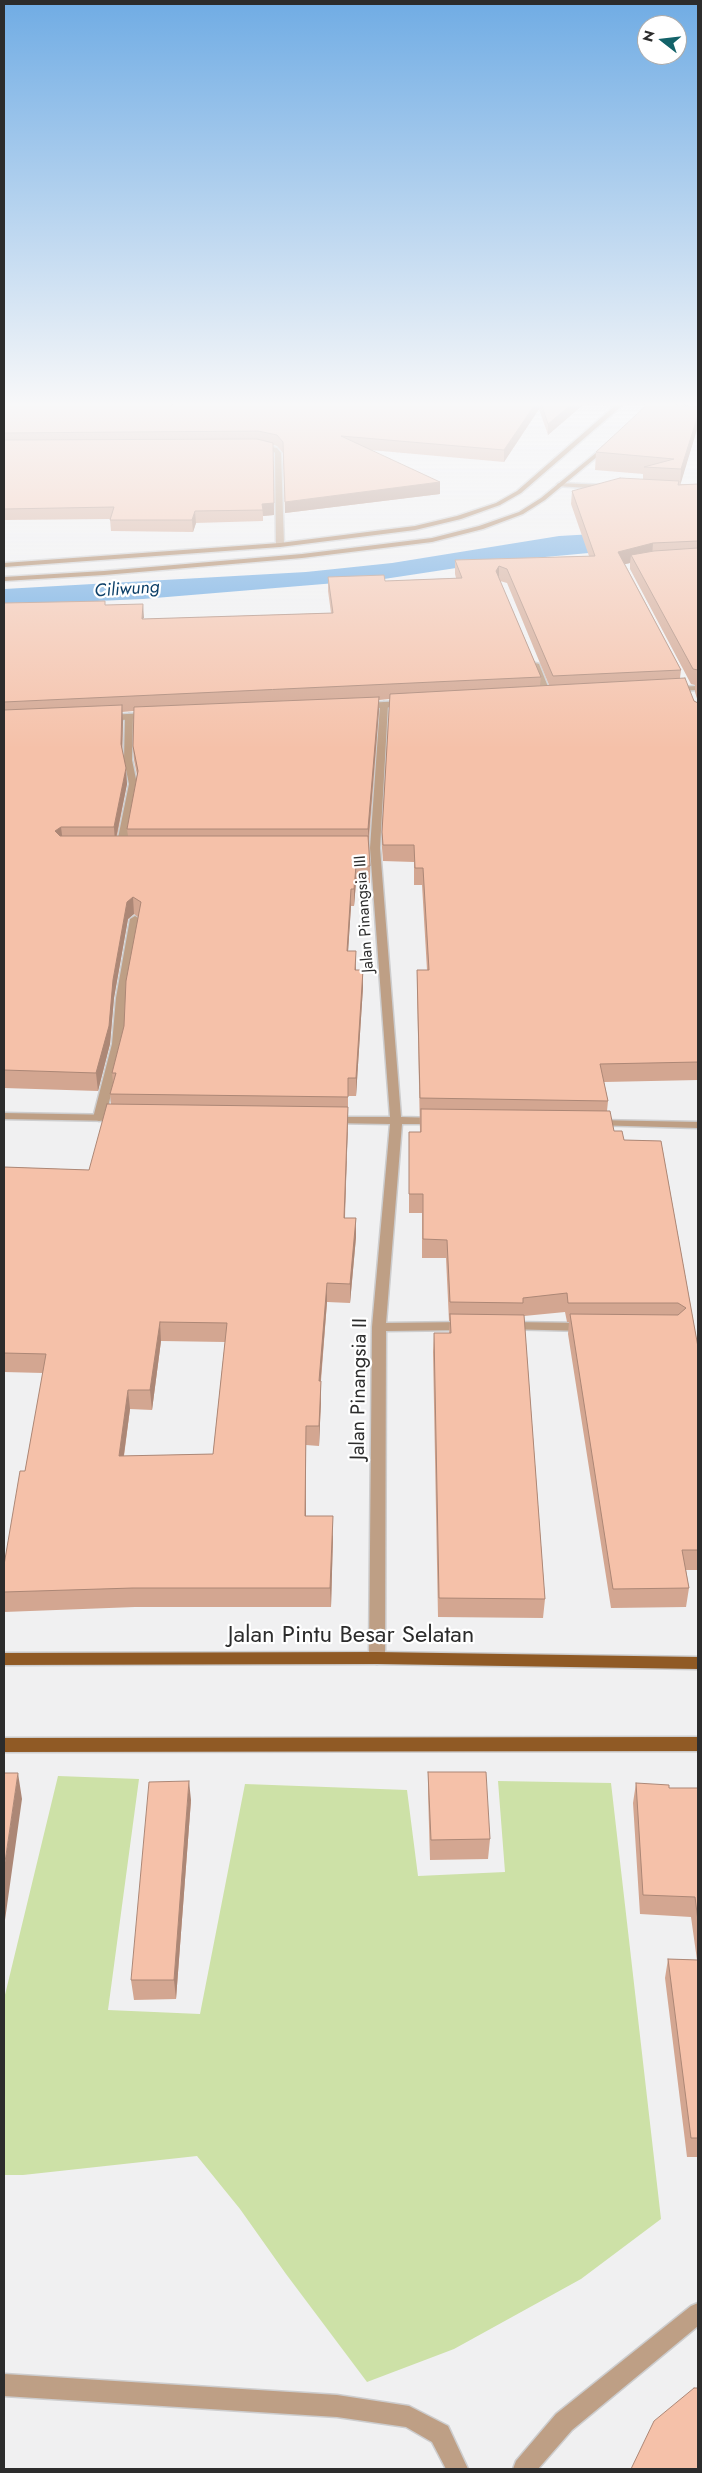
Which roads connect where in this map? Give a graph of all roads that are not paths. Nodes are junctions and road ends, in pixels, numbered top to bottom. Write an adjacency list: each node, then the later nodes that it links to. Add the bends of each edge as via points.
1 (279, 518): 4 (street)
2 (456, 518): 4 (main road, via 415,528)
3 (507, 518): 7 (main road, via 432,540 375,548)
4 (280, 545): 5 (main road)
5 (104, 559): 6 (main road); 7 (main road)
6 (4, 565)
7 (104, 573): 8 (main road)
8 (4, 579)
9 (530, 652): 15 (street)
10 (685, 685): 11 (street); 12 (street); 16 (street)
11 (698, 688)
12 (667, 689)
13 (558, 696): 15 (street)
14 (538, 697): 15 (street)
15 (548, 697)
16 (691, 697)
17 (413, 704): 18 (street)
18 (384, 705): 19 (street); 29 (street, Jalan Pinangsia III, via 372,848)
19 (354, 706)
20 (158, 715): 21 (street)
21 (129, 716): 22 (street); 23 (street, via 128,760 133,784)
22 (100, 718)
23 (120, 847)
24 (135, 919): 26 (street, via 121,998 118,1044)
25 (4, 1116): 26 (street)
26 (99, 1118): 27 (street)
27 (129, 1118)
28 (317, 1120): 29 (street)
29 (396, 1121): 30 (street); 33 (street, Jalan Pinangsia II)
30 (445, 1121)
31 (581, 1123): 32 (street)
32 (698, 1124)
33 (379, 1327): 34 (street); 35 (street, Jalan Pinangsia II)
34 (597, 1327)
35 (377, 1658): 36 (main road, Jalan Pintu Besar Selatan); 37 (main road, Jalan Pintu Besar Selatan)
36 (4, 1659)
37 (698, 1663)
38 (698, 1744): 39 (main road)
39 (4, 1745)
40 (698, 2313): 43 (street, via 564,2422)
41 (4, 2385): 42 (street, via 337,2406 409,2417 440,2434)
42 (457, 2469)
43 (524, 2469)

